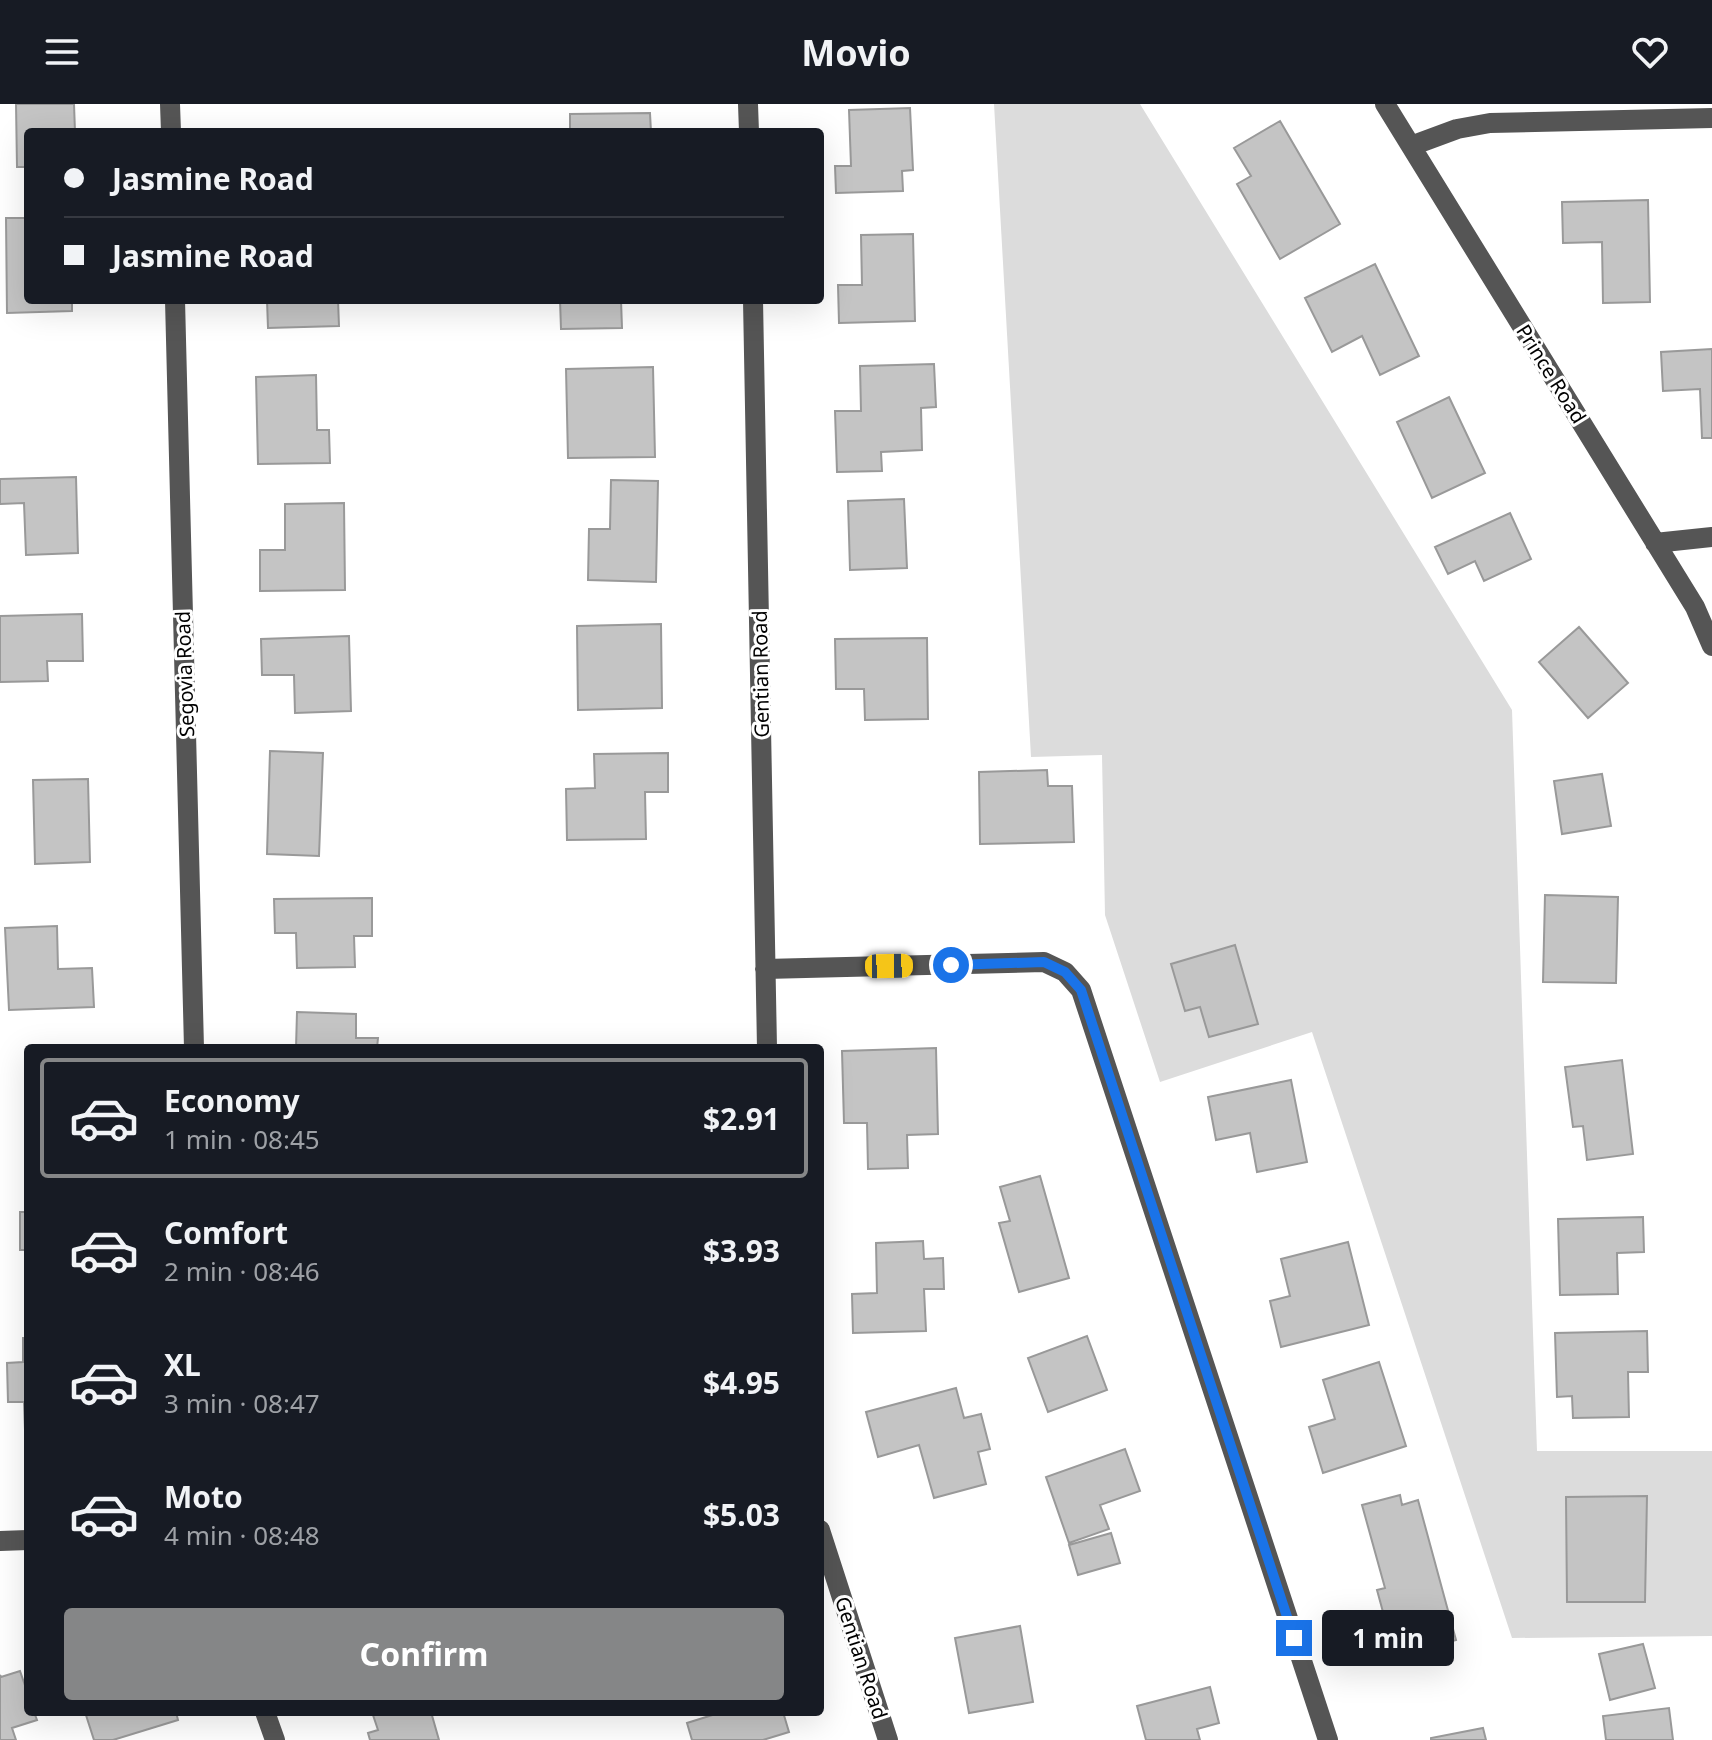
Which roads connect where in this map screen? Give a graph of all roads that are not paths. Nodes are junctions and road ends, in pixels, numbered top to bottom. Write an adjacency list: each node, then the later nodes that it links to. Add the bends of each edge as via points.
1 (170, 104): 5 (street)
2 (748, 104): 6 (street)
3 (1385, 104): 7 (street, Prince Road)
4 (1712, 118): 7 (street, via 1490,123)
5 (171, 128)
6 (749, 128)
7 (1411, 146): 11 (street, Prince Road)
8 (175, 304): 14 (street, Segovia Road)
9 (753, 304): 13 (street, Gentian Road)
10 (1712, 537): 11 (street)
11 (1655, 543): 12 (street, Prince Road, via 1695,607)
12 (1712, 646)
13 (765, 969): 15 (street, Gentian Road); 22 (street, via 1044,962 1065,972 1081,990)
14 (194, 1044)
15 (767, 1044)
16 (24, 1540): 17 (street)
17 (0, 1541)
18 (824, 1542): 21 (street, Gentian Road)
19 (266, 1716): 20 (street)
20 (275, 1740)
21 (888, 1740)
22 (1328, 1740)

